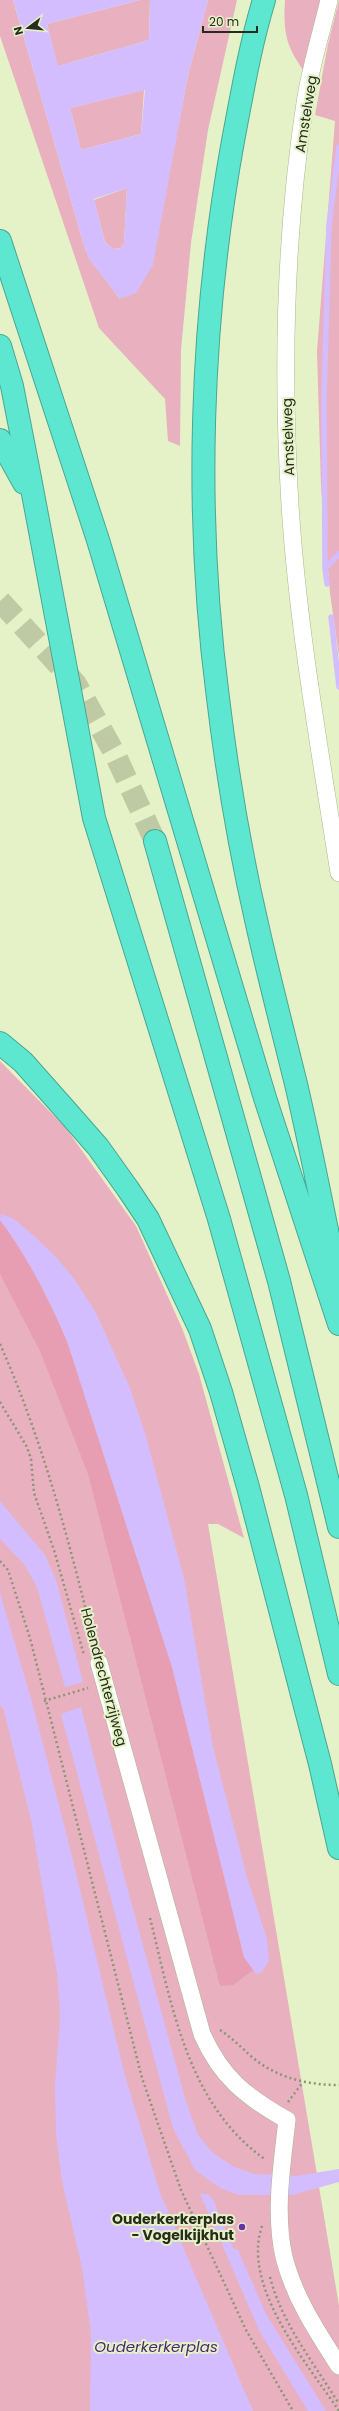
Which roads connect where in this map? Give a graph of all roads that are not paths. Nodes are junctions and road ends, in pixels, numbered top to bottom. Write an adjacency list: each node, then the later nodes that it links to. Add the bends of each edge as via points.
1 (264, 0): 10 (highway, via 242,88 216,245 206,368 204,468 210,632 231,782 256,921 296,1087)
2 (329, 0): 8 (street, Amstelweg, via 305,102 291,239 286,382 290,505 306,657)
3 (0, 241): 11 (highway, via 98,540 265,1098)
4 (0, 346): 6 (highway, via 12,386)
5 (0, 440): 6 (highway)
6 (33, 500): 14 (highway, via 94,818 219,1219 296,1495)
7 (155, 841): 12 (highway, via 279,1281)
8 (339, 873)
9 (0, 1043): 15 (highway, via 23,1062 98,1147 128,1189 148,1219 200,1329 248,1487 318,1756)
10 (339, 1290)
11 (339, 1324)
12 (339, 1527)
13 (99, 1663): 16 (street, Holendrechterzijweg, via 195,2013 211,2054 225,2074 262,2106 287,2120 280,2202 285,2258 294,2286)
14 (339, 1674)
15 (339, 1848)
16 (339, 2366)

